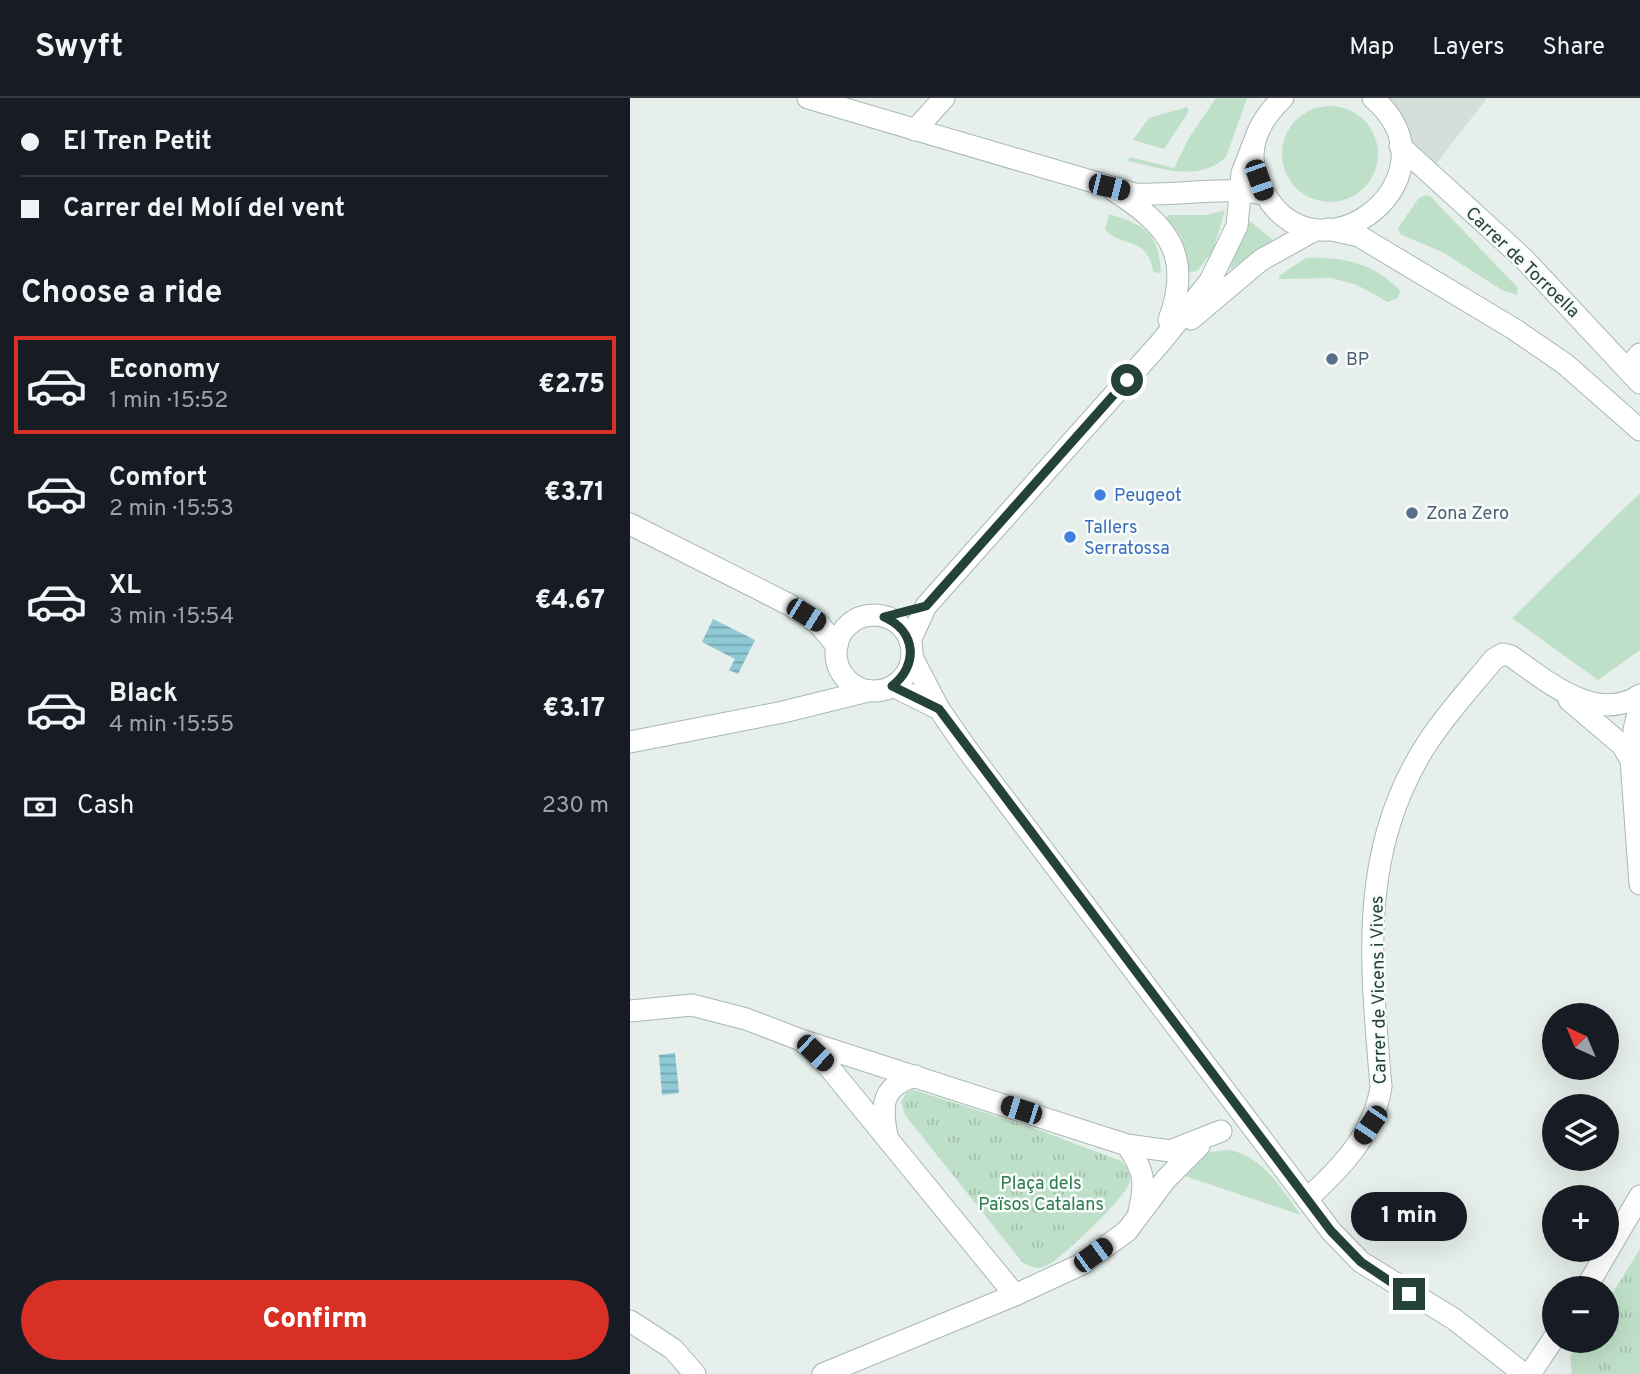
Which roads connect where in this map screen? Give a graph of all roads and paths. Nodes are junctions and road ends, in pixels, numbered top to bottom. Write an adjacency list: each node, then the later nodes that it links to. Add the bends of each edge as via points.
1 (808, 98): 7 (street)
2 (944, 98): 7 (street)
3 (1283, 98): 8 (street, via 1267,113)
4 (1373, 98): 6 (street)
5 (1392, 98): 6 (street)
6 (1393, 122): 9 (street)
7 (915, 130): 10 (street)
8 (1256, 137): 11 (street); 12 (street, via 1254,167)
9 (1400, 146): 13 (street, via 1399,171 1375,212 1353,225); 15 (street, Carrer de Torroella)
10 (1109, 187): 11 (street, via 1135,194 1175,195); 14 (street, via 1149,212 1179,259 1180,292)
11 (1240, 189): 12 (street); 14 (street, via 1237,226 1227,250 1210,281)
12 (1263, 194): 13 (street, via 1280,214)
13 (1322, 230): 14 (street, via 1261,260); 16 (street, via 1359,236 1565,364)
14 (1161, 342): 18 (street)
15 (1636, 368)
16 (1640, 430)
17 (630, 524): 20 (street, via 790,605 818,623)
18 (926, 606): 19 (street); 21 (street)
19 (884, 617): 20 (street, via 871,616 850,624); 21 (street, via 904,629)
20 (837, 646): 22 (street)
21 (911, 649): 24 (street, via 903,678); 29 (street)
22 (843, 675): 25 (street); 27 (street)
23 (1551, 684): 26 (street, Carrer de Vicens i Vives, via 1597,704); 31 (street, via 1622,745 1631,760); 41 (street, Carrer de Vicens i Vives, via 1511,656 1494,659 1428,742 1402,792 1386,826 1373,915 1378,1106 1344,1162)
24 (892, 686): 25 (street); 29 (street)
25 (868, 691): 27 (street)
26 (1640, 695)
27 (826, 700): 30 (street)
28 (1640, 705): 31 (street, via 1634,730)
29 (939, 709): 36 (street)
30 (630, 742)
31 (1634, 784): 32 (street)
32 (1640, 884)
33 (630, 1011): 34 (street, via 692,1005)
34 (801, 1040): 35 (street); 38 (street)
35 (916, 1076): 38 (street, via 900,1081 889,1092 882,1110); 39 (street)
36 (1244, 1117): 37 (street); 41 (street)
37 (1221, 1131): 39 (street, via 1170,1151); 42 (street, via 1183,1160)
38 (888, 1139): 44 (street)
39 (1127, 1144): 42 (street, via 1142,1168 1145,1184 1139,1210)
40 (1640, 1196): 43 (street)
41 (1307, 1199): 49 (street, via 1361,1262 1454,1319)
42 (1127, 1231): 44 (street, via 1082,1264)
43 (1593, 1276)
44 (1015, 1295): 48 (street)
45 (630, 1321): 47 (street, via 673,1349)
46 (1544, 1353): 50 (street)
47 (692, 1373)
48 (823, 1374)
49 (1524, 1374)
50 (1531, 1374)

